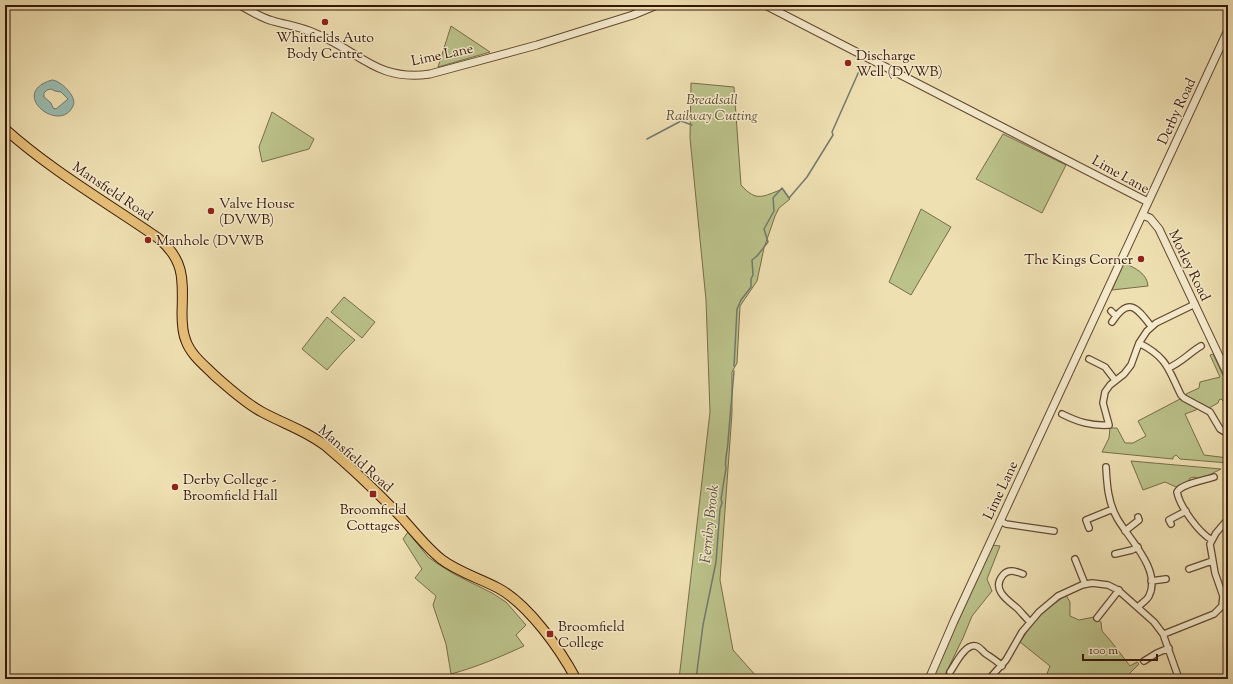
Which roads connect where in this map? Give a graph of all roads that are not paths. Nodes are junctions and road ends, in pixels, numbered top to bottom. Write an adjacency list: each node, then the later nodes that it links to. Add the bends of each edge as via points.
1 (240, 5): 2 (street, Lime Lane, via 268,20 314,32 384,71 412,76 430,74 538,45)
2 (657, 5)
3 (765, 5): 6 (street, Lime Lane)
4 (1228, 30): 6 (street, Derby Road)
5 (5, 129): 54 (main road, Mansfield Road, via 23,146 169,248 179,265 182,277 184,336 202,363 252,406 326,446 389,504 440,557 517,600 549,638)
6 (1148, 202): 7 (street, Lime Lane)
7 (1142, 215): 8 (street, Morley Road, via 1150,218 1158,228); 29 (street, Lime Lane)
8 (1195, 304): 12 (street); 19 (street, Morley Road)
9 (1111, 312): 10 (street)
10 (1116, 316): 11 (street); 12 (street, via 1125,308 1132,307 1138,310)
11 (1112, 322)
12 (1151, 326): 13 (street)
13 (1139, 343): 17 (street, via 1159,355); 20 (street, via 1131,365)
14 (1201, 346): 17 (street, via 1181,362)
15 (1089, 359): 16 (street)
16 (1097, 363): 18 (street); 20 (street, via 1106,368)
17 (1168, 368): 22 (street, via 1181,395 1210,412 1220,434)
18 (1094, 370)
19 (1228, 375)
20 (1115, 380): 21 (street, via 1107,388 1103,403 1109,425 1095,426 1070,421)
21 (1062, 414)
22 (1228, 434)
23 (1106, 467): 25 (street, via 1108,496)
24 (1214, 477): 26 (street, via 1179,488 1178,498)
25 (1112, 509): 31 (street, via 1086,520); 33 (street)
26 (1186, 511): 30 (street, via 1169,520); 34 (street, via 1201,532)
27 (1138, 517): 33 (street, via 1139,520)
28 (1228, 519): 34 (street)
29 (1000, 521): 32 (street); 55 (street, Lime Lane)
30 (1171, 524)
31 (1089, 528)
32 (1054, 531)
33 (1125, 531): 35 (street)
34 (1212, 540): 38 (street)
35 (1138, 547): 36 (street); 42 (street, via 1146,561)
36 (1115, 554)
37 (1075, 559): 43 (street)
38 (1212, 561): 39 (street); 45 (street)
39 (1189, 569)
40 (1023, 574): 48 (street, via 1011,571 1004,573 999,585 1003,596)
41 (1166, 579): 42 (street)
42 (1151, 581): 46 (street, via 1149,596)
43 (1085, 584): 44 (street, via 1108,585); 48 (street, via 1050,602)
44 (1119, 590): 46 (street); 47 (street)
45 (1225, 594): 49 (street, via 1222,606 1214,614)
46 (1138, 607): 49 (street)
47 (1097, 618)
48 (1030, 622): 52 (street)
49 (1164, 634): 50 (street)
50 (1170, 648): 51 (street); 57 (street)
51 (1144, 662)
52 (1002, 666): 53 (street, via 984,653 978,643 968,648); 56 (street)
53 (950, 672)
54 (576, 679)
55 (928, 679)
56 (989, 679)
57 (1179, 679)

